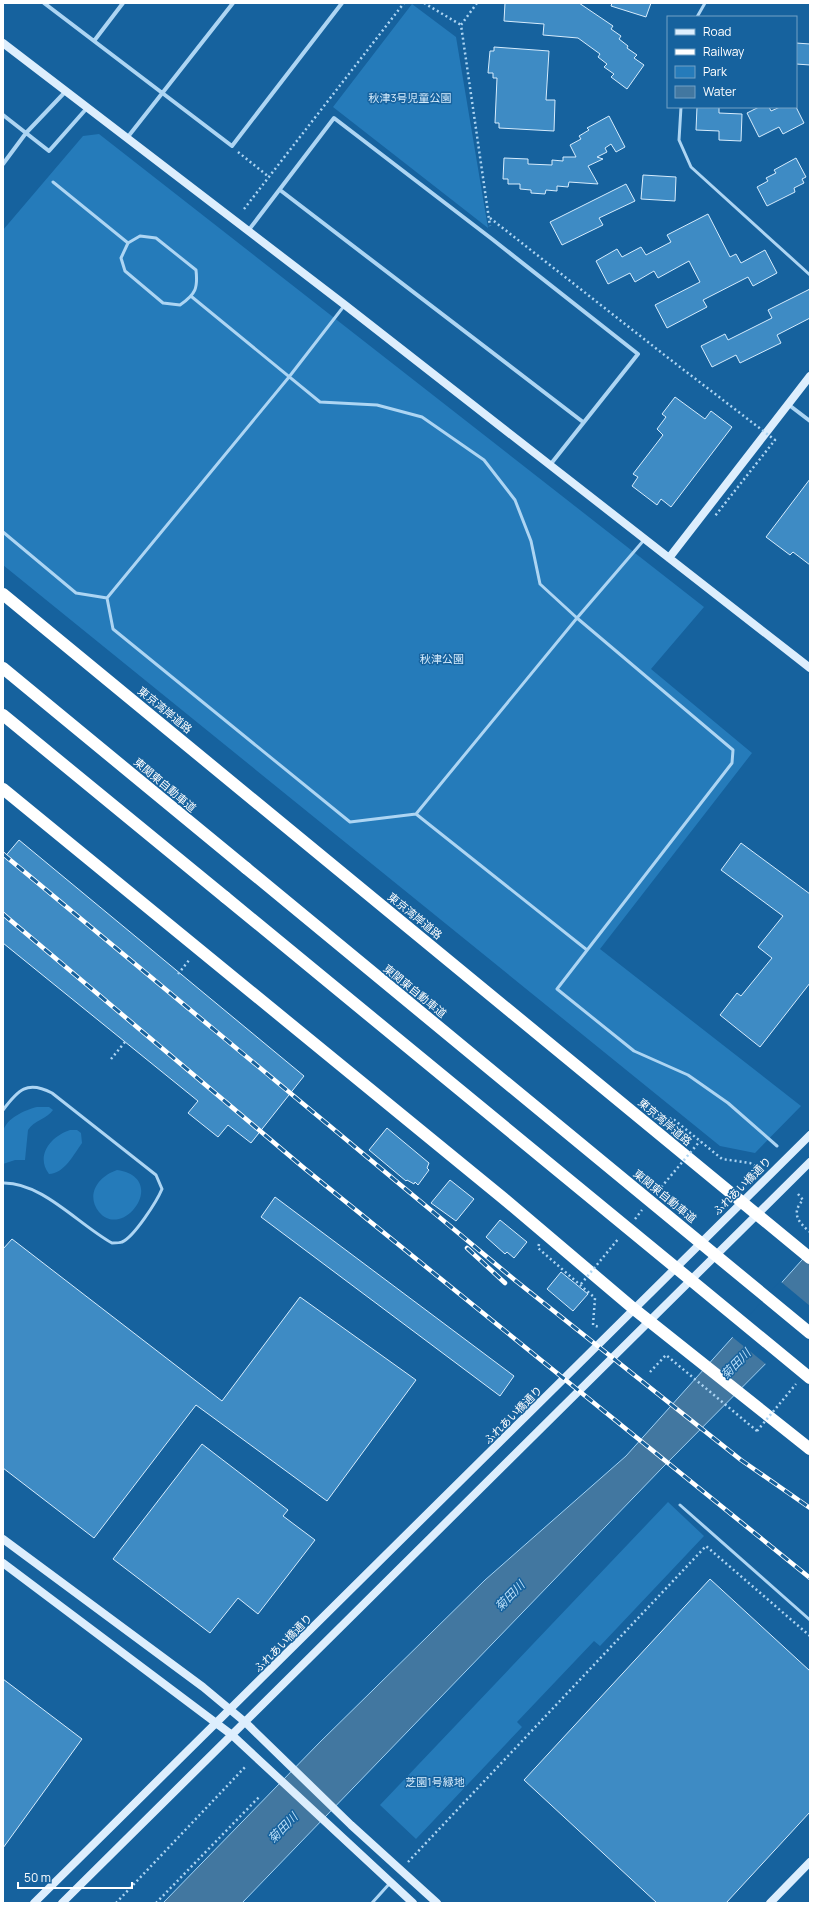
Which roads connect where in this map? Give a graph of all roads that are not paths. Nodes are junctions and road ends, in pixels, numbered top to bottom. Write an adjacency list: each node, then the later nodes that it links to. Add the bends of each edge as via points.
1 (44, 3): 7 (street)
2 (123, 3): 7 (street)
3 (233, 3): 10 (street)
4 (342, 3): 10 (street, via 232,146)
5 (705, 3): 6 (lane)
6 (698, 16)
7 (94, 41): 10 (street)
8 (3, 43): 9 (street)
9 (66, 90): 11 (street); 14 (street)
10 (162, 94): 15 (street)
11 (88, 107): 14 (street, via 49,151); 15 (street)
12 (681, 108): 21 (lane, via 679,140 691,167)
13 (3, 115): 14 (street)
14 (26, 133): 16 (street)
15 (128, 138): 19 (street)
16 (3, 164)
17 (54, 182): 20 (lane)
18 (280, 190): 19 (street); 28 (street); 28 (street, via 334,118 638,354)
19 (248, 232): 23 (street)
20 (128, 243): 22 (lane, via 140,236 156,238 196,270 198,284); 22 (lane, via 121,258 125,271 163,303 180,305)
21 (810, 275)
22 (192, 297): 25 (lane)
23 (345, 305): 25 (lane); 29 (street)
24 (810, 376): 26 (street)
25 (290, 377): 34 (lane); 35 (lane, via 320,402 377,405 422,417 484,460 515,500 532,541 540,584)
26 (789, 404): 27 (street); 32 (street)
27 (810, 421)
28 (583, 422): 29 (street)
29 (550, 466): 31 (street)
30 (3, 532): 34 (lane, via 76,593)
31 (645, 538): 32 (street); 35 (lane)
32 (669, 558): 37 (street)
33 (3, 594): 47 (highway, 東京湾岸道路)
34 (107, 598): 40 (lane, via 113,629 350,822)
35 (577, 618): 40 (lane); 41 (lane, via 733,750 732,763)
36 (3, 668): 52 (highway, 東関東自動車道, bridge)
37 (810, 668)
38 (3, 716): 53 (highway, bridge)
39 (3, 789): 50 (highway, via 504,1198)
40 (416, 814): 41 (lane)
41 (587, 950): 44 (lane, via 557,989 634,1051 688,1075 728,1103)
42 (3, 1110): 46 (lane, via 20,1090 34,1086 42,1088 52,1093 156,1175 162,1189 157,1201 135,1230 122,1242 112,1243 40,1193 15,1183)
43 (810, 1135): 47 (street, ふれあい橋通り)
44 (777, 1146)
45 (810, 1162): 48 (street)
46 (3, 1183)
47 (742, 1202): 48 (highway, 東京湾岸道路); 50 (street, ふれあい橋通り)
48 (756, 1214): 49 (highway, 東京湾岸道路); 51 (street)
49 (810, 1258)
50 (634, 1309): 51 (highway); 59 (street, ふれあい橋通り)
51 (650, 1321): 54 (highway); 60 (street)
52 (810, 1333)
53 (805, 1378)
54 (810, 1449)
55 (680, 1505): 58 (lane)
56 (3, 1539): 59 (street)
57 (3, 1563): 61 (street)
58 (810, 1620)
59 (230, 1710): 60 (street); 61 (street, ふれあい橋通り)
60 (245, 1722): 62 (street); 69 (street, via 351,1825)
61 (217, 1724): 62 (street); 65 (street, ふれあい橋通り)
62 (232, 1735): 64 (street); 66 (street)
63 (810, 1862): 70 (street)
64 (391, 1882): 67 (lane); 68 (street)
65 (34, 1903)
66 (62, 1903)
67 (372, 1903)
68 (413, 1903)
69 (437, 1903)
70 (770, 1903)

